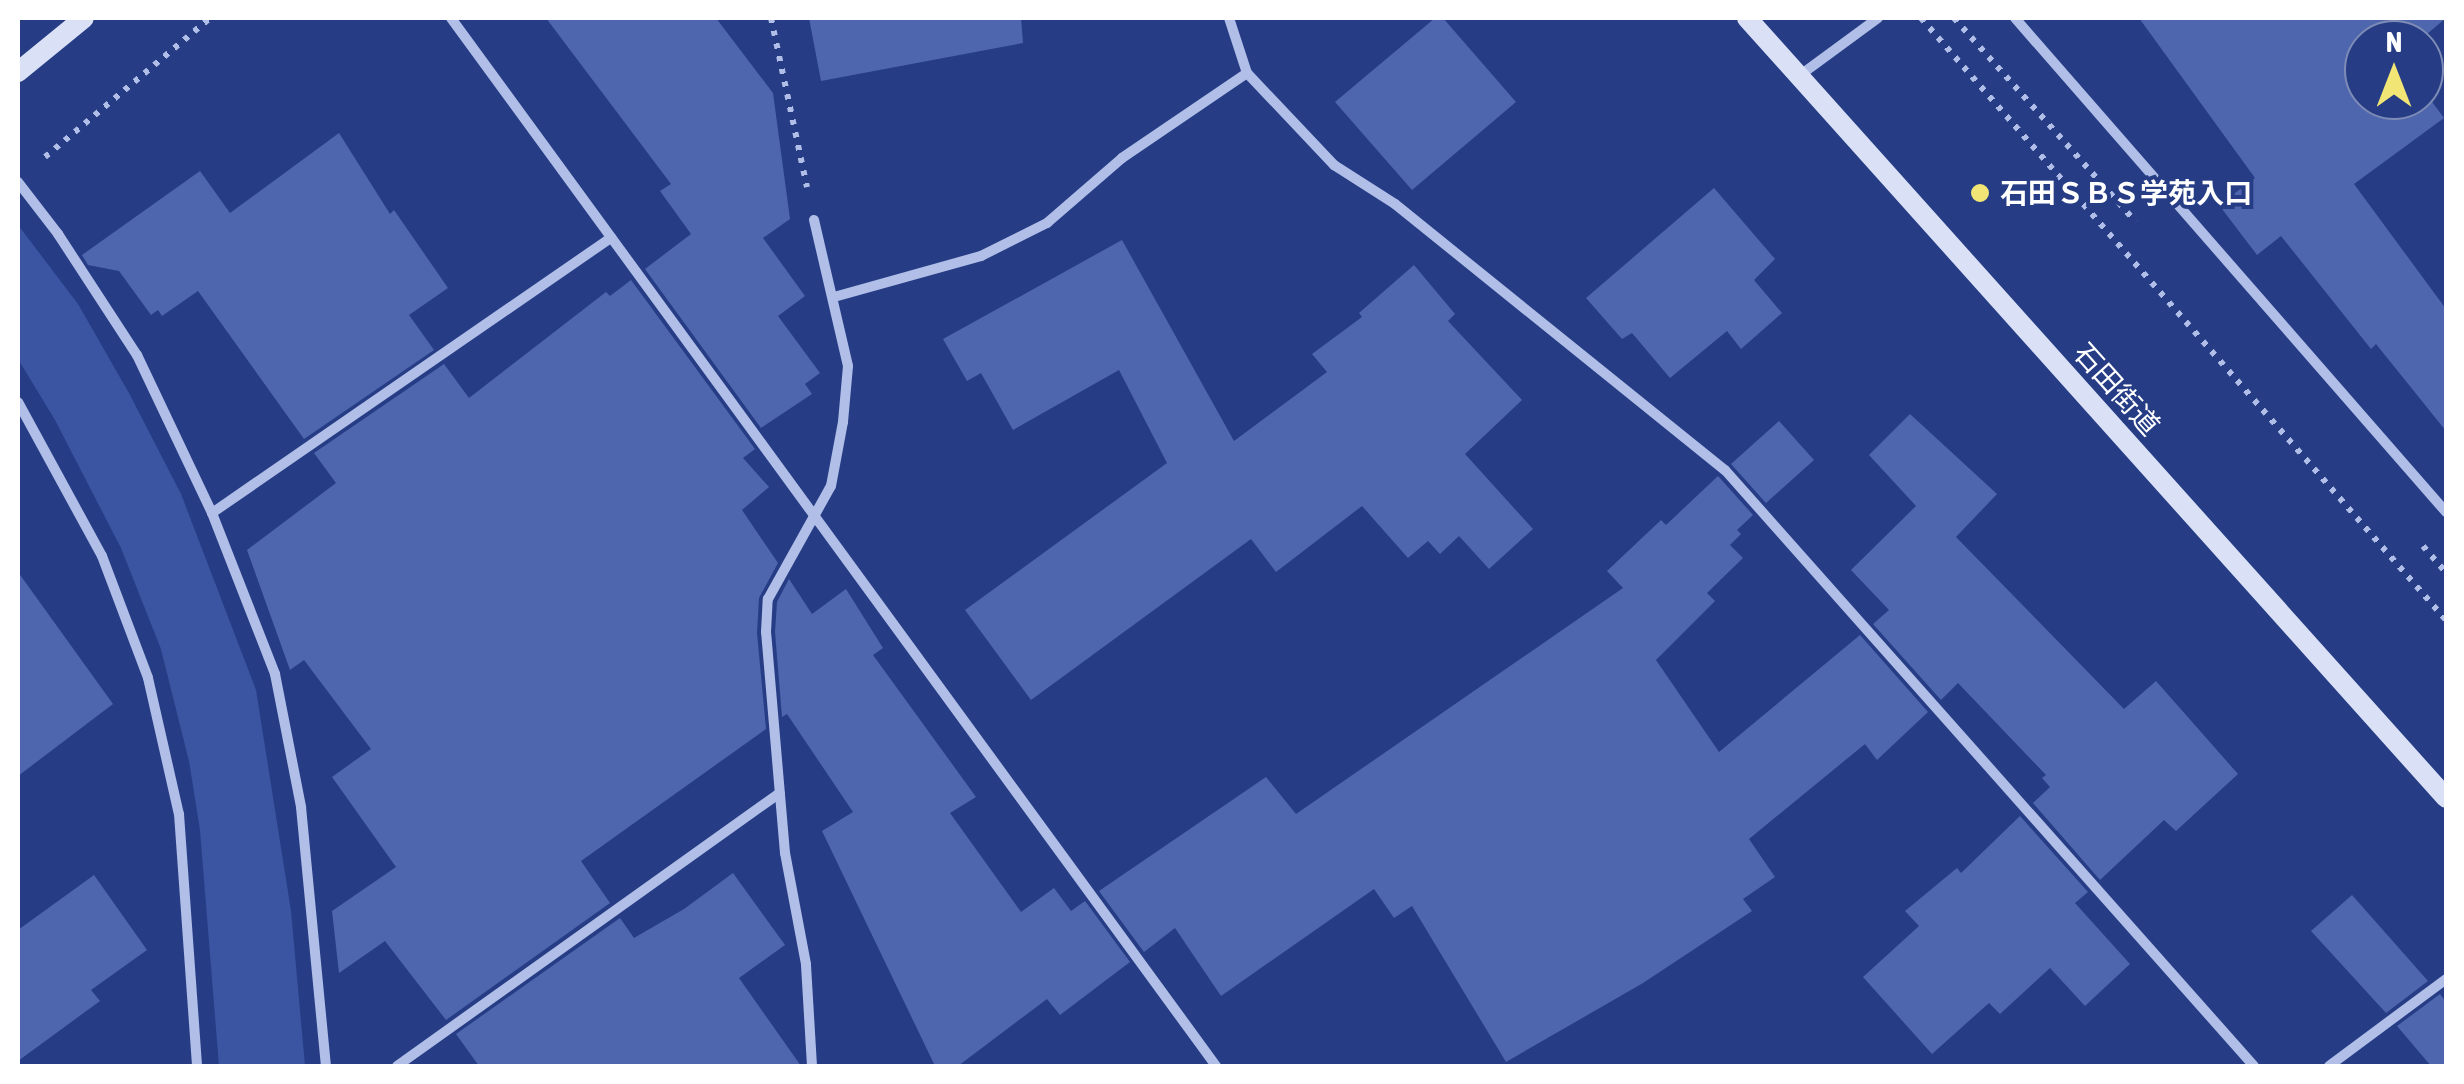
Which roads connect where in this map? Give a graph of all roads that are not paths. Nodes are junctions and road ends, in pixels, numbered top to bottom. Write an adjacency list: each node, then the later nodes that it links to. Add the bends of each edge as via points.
1 (84, 18): 7 (street)
2 (450, 18): 12 (street)
3 (1230, 18): 8 (street)
4 (1746, 18): 9 (street, 石田街道)
5 (1878, 18): 9 (street)
6 (2015, 18): 15 (street)
7 (18, 72)
8 (1247, 73): 13 (street, via 1122,158 1046,223 981,256); 26 (street, via 1334,165 1395,204 1725,470)
9 (1799, 76): 19 (street, 石田街道)
10 (18, 182): 16 (street, via 137,356)
11 (814, 220): 13 (street)
12 (612, 238): 16 (street); 17 (street)
13 (834, 297): 17 (street, via 848,366 843,422 831,486)
14 (18, 402): 21 (street, via 102,556 148,678 179,814)
15 (2446, 512)
16 (212, 513): 22 (street, via 275,674 301,807)
17 (814, 516): 18 (street, via 768,599); 25 (street)
18 (780, 793): 23 (street); 24 (street, via 806,964)
19 (2446, 798)
20 (2446, 978): 27 (street)
21 (197, 1066)
22 (326, 1066)
23 (397, 1066)
24 (812, 1066)
25 (1216, 1066)
26 (2254, 1066)
27 (2329, 1066)

